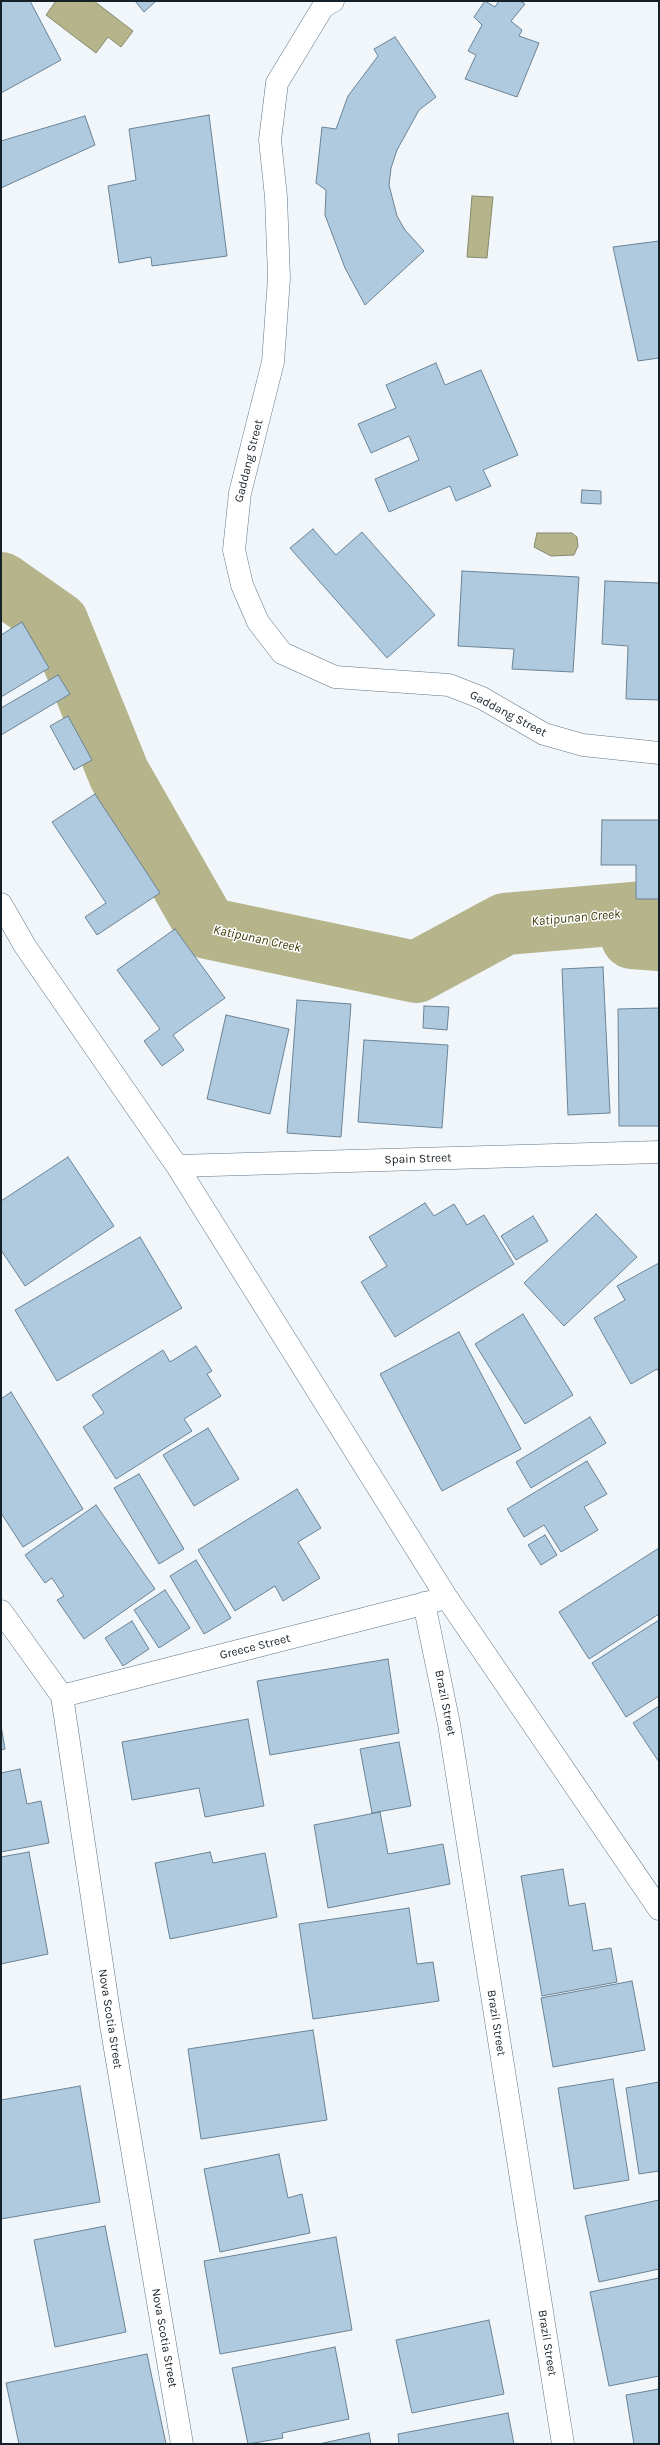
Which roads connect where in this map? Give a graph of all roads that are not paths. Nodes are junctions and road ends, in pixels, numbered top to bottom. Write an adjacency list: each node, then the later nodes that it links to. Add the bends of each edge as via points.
1 (324, 3): 2 (street, Gaddang Street, via 277,83 270,140 276,197 279,278 273,362 240,493 234,550 242,585 258,622 282,653 335,677 449,685 482,698 544,734 583,745)
2 (659, 753)
3 (1, 904): 5 (street, via 25,946)
4 (659, 1152): 5 (street, Spain Street)
5 (178, 1166): 6 (street)
6 (447, 1598): 7 (street, Greece Street); 10 (street)
7 (424, 1603): 9 (street, Greece Street); 12 (street, Brazil Street, via 450,1724)
8 (1, 1611): 9 (street, Nova Scotia Street)
9 (62, 1696): 11 (street, Nova Scotia Street, via 111,2025)
10 (659, 1909)
11 (182, 2444)
12 (563, 2444)

